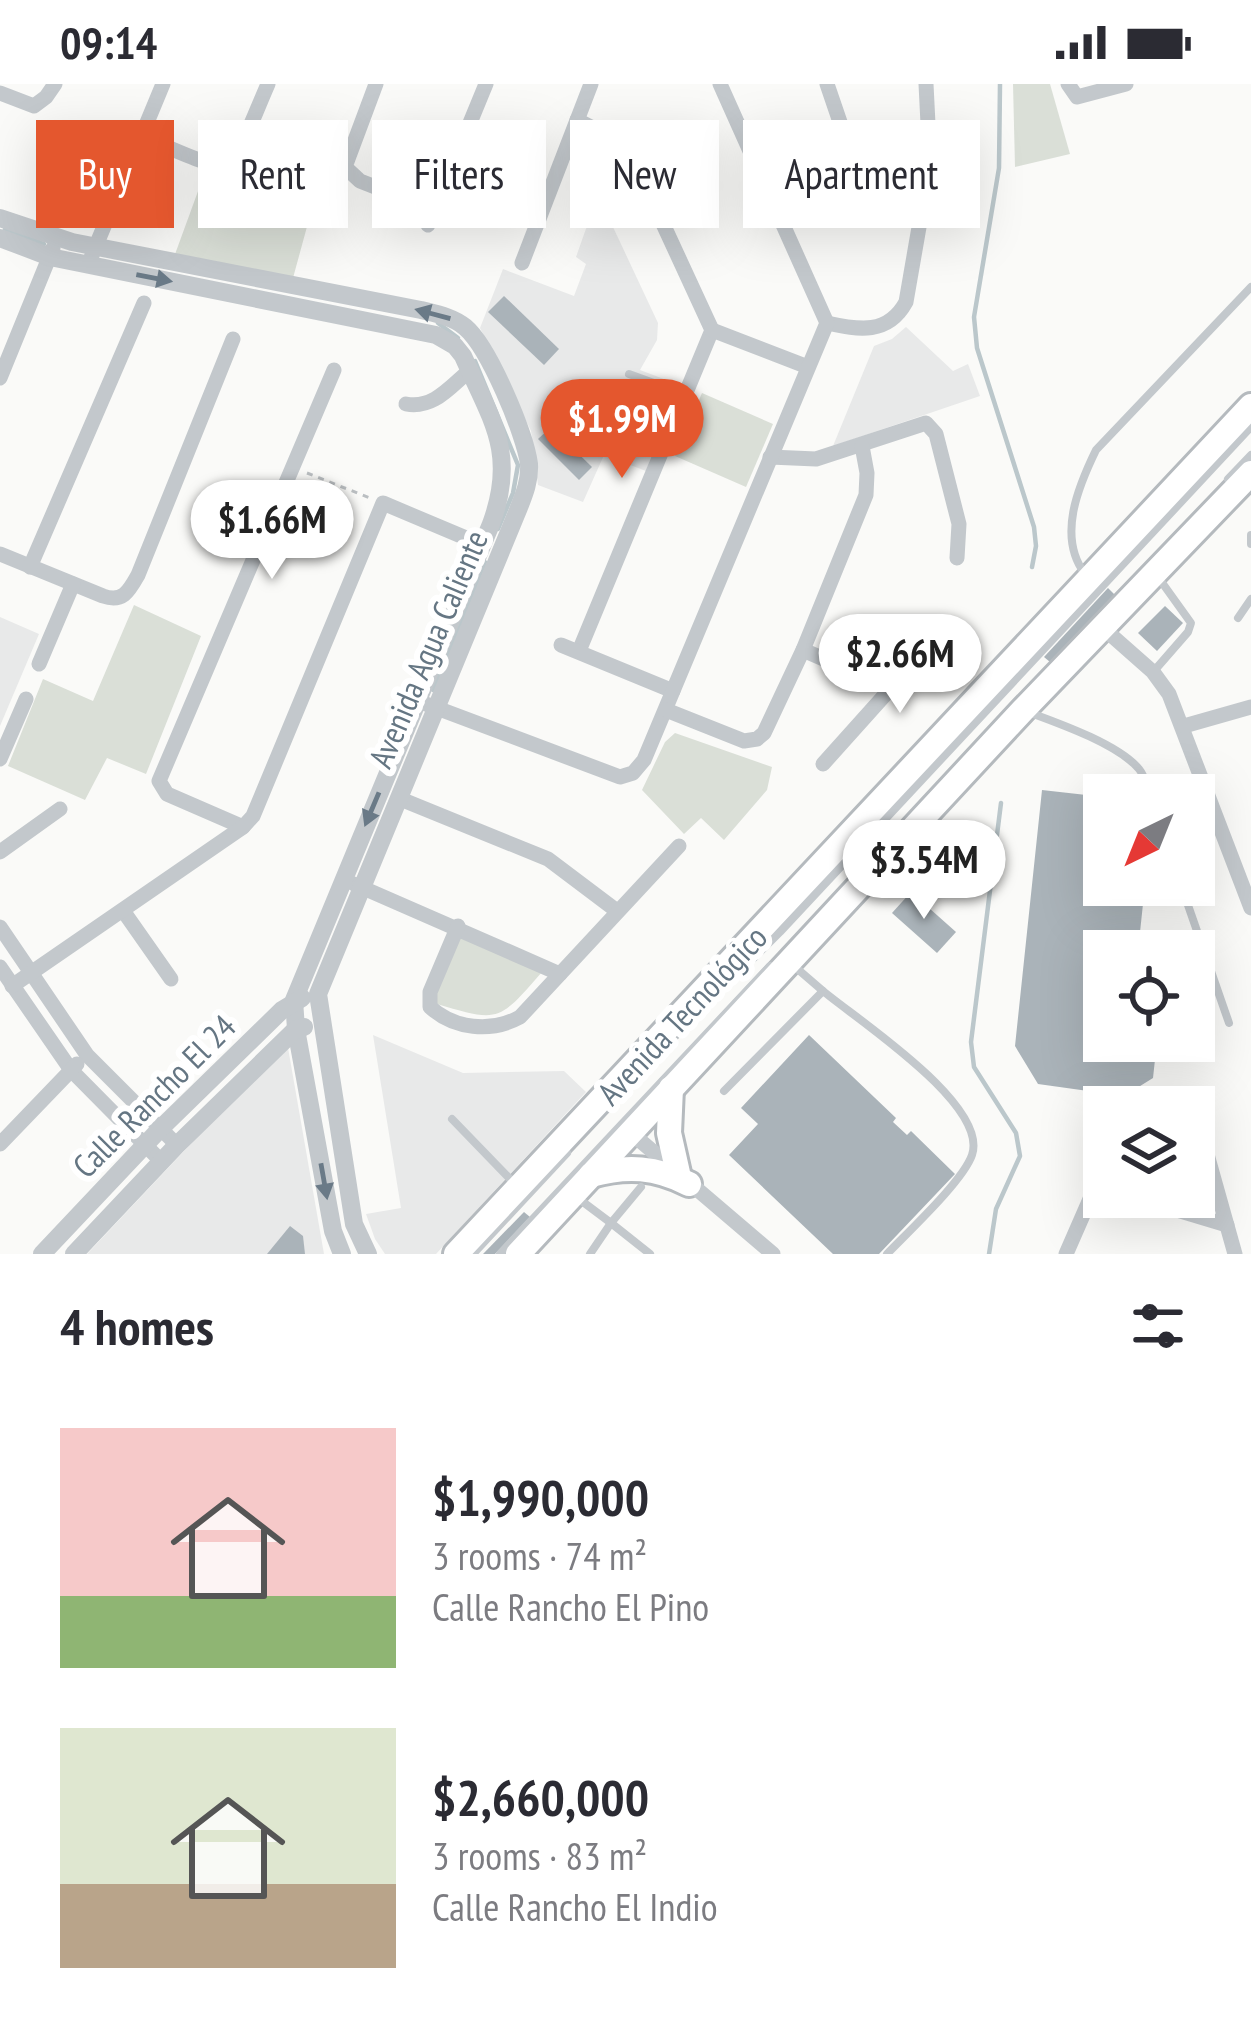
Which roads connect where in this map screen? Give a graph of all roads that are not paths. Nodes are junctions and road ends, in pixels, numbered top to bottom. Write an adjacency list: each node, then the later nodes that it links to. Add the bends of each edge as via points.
1 (55, 84): 12 (street, via 34,106)
2 (163, 84): 13 (street)
3 (268, 84): 17 (street, via 232,162 210,165)
4 (376, 84): 5 (street, via 347,171 431,218)
5 (486, 84)
6 (591, 84): 14 (street)
7 (720, 84): 29 (street)
8 (827, 84): 15 (street)
9 (926, 84): 29 (street, via 930,164 906,302 893,320 867,330)
10 (1067, 84): 11 (street, via 1077,97)
11 (1126, 84)
12 (0, 93)
13 (148, 120)
14 (577, 120)
15 (839, 120)
16 (570, 138): 24 (street)
17 (174, 150)
18 (0, 218): 22 (street, Avenida Agua Caliente)
19 (103, 228): 23 (street)
20 (665, 228): 30 (street)
21 (0, 238): 22 (street, Avenida Agua Caliente)
22 (54, 248): 23 (street, Avenida Agua Caliente); 32 (street)
23 (91, 256): 25 (street, Avenida Agua Caliente); 27 (street, Avenida Agua Caliente, one-way to 27)
24 (522, 263)
25 (260, 278): 27 (street); 65 (street, Avenida Agua Caliente, one-way to 25, via 527,487 523,443 485,353 456,321)
26 (1251, 287): 51 (lane, via 1096,450 1071,538 1073,559)
27 (256, 299): 35 (street, Avenida Agua Caliente, via 436,335 455,346)
28 (144, 302): 50 (street)
29 (827, 323): 33 (street)
30 (712, 330): 33 (street); 38 (street)
31 (233, 339): 52 (street, via 138,575 114,600)
32 (4, 359): 37 (street)
33 (808, 367): 44 (street)
34 (334, 370): 75 (street, via 160,785)
35 (469, 371): 39 (street, via 433,402); 65 (street, Avenida Agua Caliente, via 500,442 504,483)
36 (629, 374): 38 (lane)
37 (0, 379)
38 (685, 394): 59 (street)
39 (406, 404)
40 (1251, 406): 47 (main road, Avenida Tecnológico)
41 (1251, 427): 47 (lane)
42 (862, 446): 44 (street, via 806,460); 49 (street, via 915,424 931,426 959,524); 58 (street, via 866,494)
43 (1251, 455): 47 (lane)
44 (770, 457): 63 (street)
45 (1251, 473): 47 (main road, Avenida Tecnológico)
46 (466, 538): 75 (street, via 383,503 260,805)
47 (1145, 553): 51 (main road, Avenida Tecnológico); 55 (main road, Avenida Tecnológico); 61 (lane, via 1191,623); 85 (lane); 85 (lane)
48 (0, 554): 50 (street)
49 (957, 558)
50 (31, 566): 52 (street)
51 (1089, 580): 85 (main road, Avenida Tecnológico)
52 (73, 584): 60 (street)
53 (1251, 599): 54 (lane)
54 (1238, 618)
55 (1102, 627): 61 (street); 68 (main road, Avenida Tecnológico)
56 (927, 633): 62 (street)
57 (561, 645): 59 (street)
58 (803, 650): 62 (street); 67 (street, via 757,739)
59 (579, 651): 63 (street)
60 (39, 664)
61 (1153, 672): 69 (street)
62 (891, 688): 71 (street)
63 (673, 691): 67 (street)
64 (26, 699): 70 (street)
65 (427, 704): 67 (street, via 620,777 644,760); 73 (street, Avenida Agua Caliente); 78 (street, Avenida Agua Caliente, one-way to 78)
66 (1251, 707): 69 (street)
67 (666, 710)
68 (1023, 710): 72 (lane, via 1069,727); 85 (main road, Avenida Tecnológico)
69 (1184, 726): 80 (street)
70 (0, 759)
71 (823, 764)
72 (1142, 774)
73 (398, 798): 78 (street, Avenida Agua Caliente); 81 (street, via 548,859)
74 (60, 809): 77 (street)
75 (243, 827): 82 (street)
76 (679, 846): 81 (street)
77 (0, 851)
78 (352, 883): 83 (street); 93 (street, Avenida Agua Caliente); 94 (street, Avenida Agua Caliente)
79 (1188, 906): 95 (lane)
80 (1251, 908)
81 (617, 910): 89 (street)
82 (124, 912): 88 (street); 90 (street)
83 (458, 926): 89 (street); 89 (street, via 428,1001 447,1019 508,1024)
84 (0, 927): 88 (street)
85 (777, 946): 87 (main road, Avenida Tecnológico); 87 (main road, Avenida Tecnológico); 92 (lane)
86 (0, 967): 91 (street)
87 (753, 969): 100 (main road, Avenida Tecnológico); 113 (main road, Avenida Tecnológico); 124 (lane); 125 (lane)
88 (31, 974): 91 (street); 98 (street)
89 (560, 974)
90 (171, 979)
91 (12, 986): 99 (street)
92 (823, 991): 101 (lane); 130 (lane, via 944,1089 975,1140 966,1168)
93 (318, 994): 94 (street, Calle Rancho El 24); 96 (street, Avenida Agua Caliente)
94 (294, 1000): 97 (street, Avenida Agua Caliente); 103 (street, Calle Rancho El 24)
95 (1229, 1023)
96 (320, 1024): 97 (street); 122 (street, Avenida Agua Caliente, via 354,1224)
97 (296, 1029): 106 (street, Calle Rancho El 24); 121 (street, Avenida Agua Caliente, one-way to 121)
98 (87, 1055): 99 (street); 103 (street)
99 (71, 1070): 105 (street); 107 (street)
100 (671, 1088): 104 (main road, Avenida Tecnológico); 109 (main road, via 669,1132)
101 (724, 1091)
102 (452, 1119): 113 (lane)
103 (160, 1129): 106 (street); 107 (street, Calle Rancho El 24)
104 (630, 1132): 109 (street); 111 (main road, Avenida Tecnológico)
105 (0, 1144)
106 (177, 1144): 108 (street, Calle Rancho El 24)
107 (146, 1145): 108 (street); 119 (street, Calle Rancho El 24)
108 (161, 1161): 120 (street, Calle Rancho El 24)
109 (683, 1179): 111 (main road, via 627,1168); 129 (street)
110 (1215, 1184): 117 (street)
111 (582, 1185): 116 (lane); 126 (main road, Avenida Tecnológico)
112 (641, 1187): 116 (lane)
113 (518, 1188): 123 (main road, Avenida Tecnológico)
114 (1085, 1218): 118 (street)
115 (1204, 1218): 117 (street)
116 (611, 1223): 127 (lane); 128 (lane)
117 (1227, 1225): 131 (street)
118 (1069, 1253)
119 (42, 1254)
120 (74, 1254)
121 (342, 1254)
122 (368, 1254)
123 (456, 1254)
124 (473, 1254)
125 (500, 1254)
126 (518, 1254)
127 (590, 1254)
128 (650, 1254)
129 (773, 1254)
130 (887, 1254)
131 (1235, 1254)

